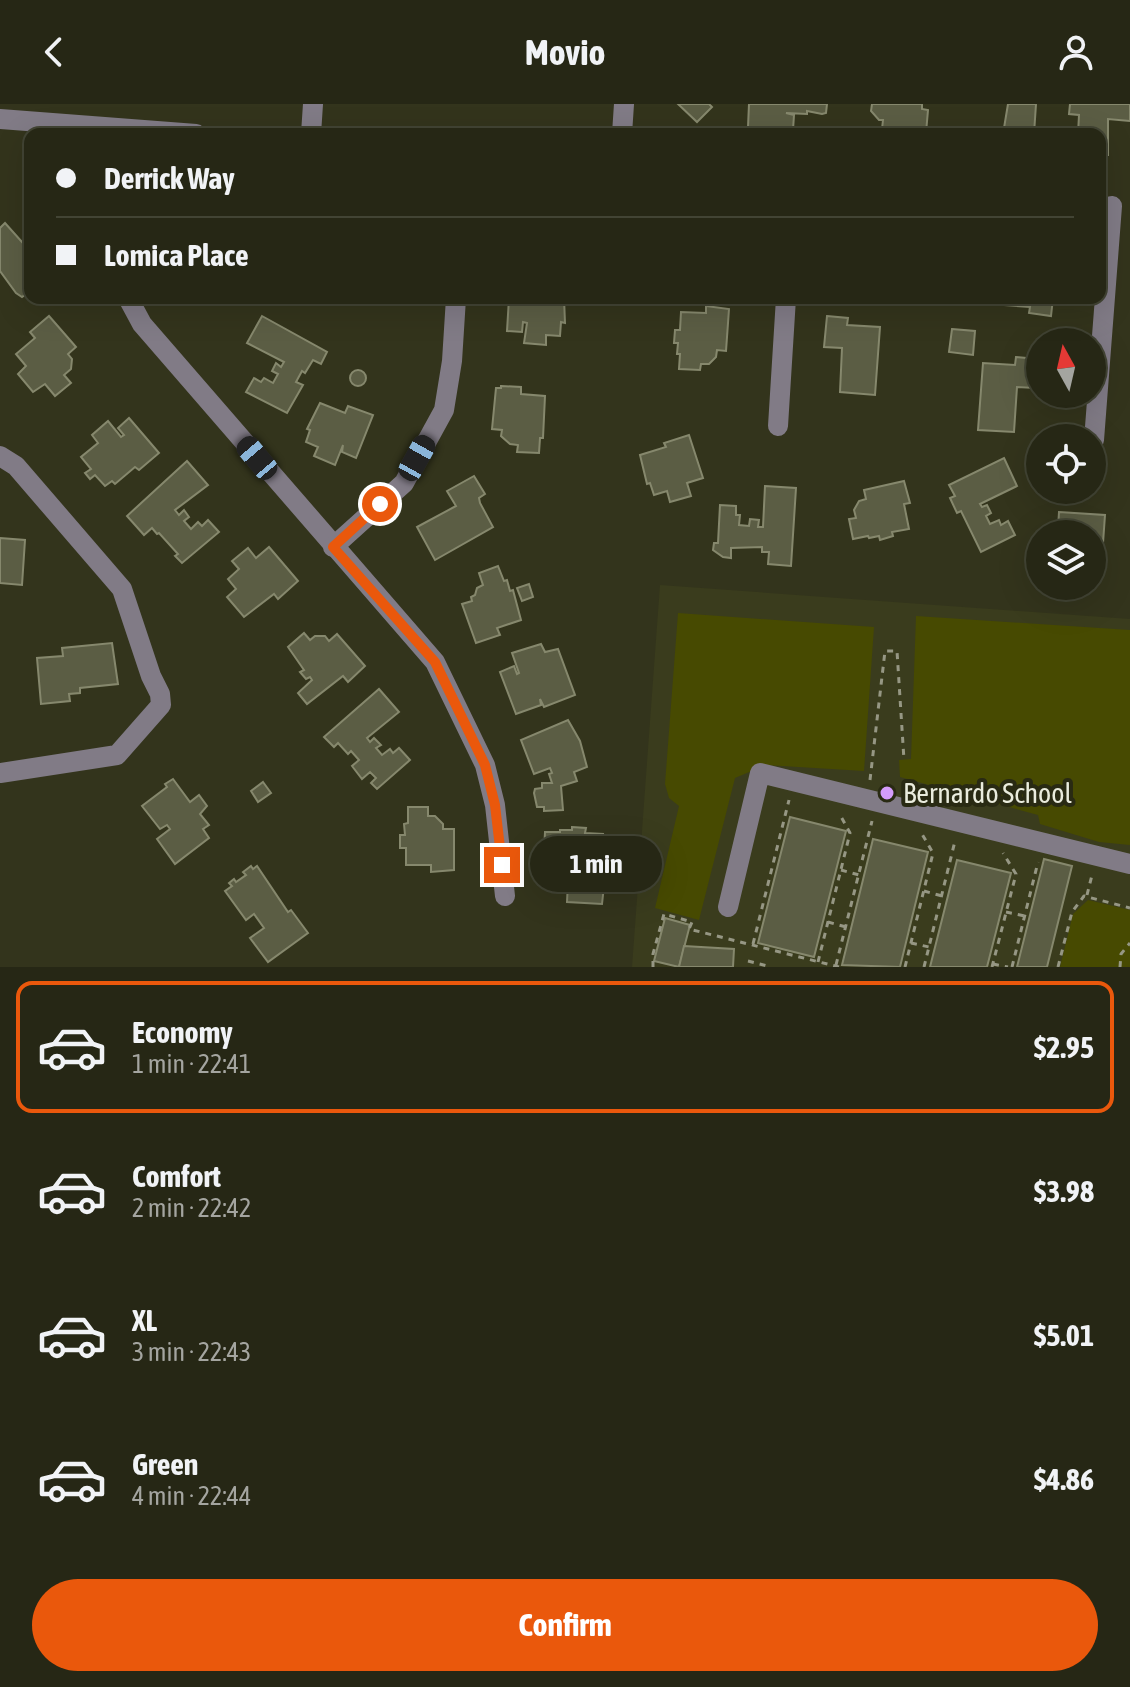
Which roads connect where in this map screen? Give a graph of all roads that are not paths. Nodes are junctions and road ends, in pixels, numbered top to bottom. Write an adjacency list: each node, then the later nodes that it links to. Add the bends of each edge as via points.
1 (313, 104): 5 (street)
2 (624, 104): 6 (street)
3 (0, 119): 4 (street)
4 (87, 128)
5 (311, 128)
6 (622, 128)
7 (1114, 206): 8 (street)
8 (1106, 300)
9 (131, 304): 16 (street, via 142,324)
10 (456, 304): 16 (street, via 444,410 404,483)
11 (786, 304): 14 (street)
12 (1106, 304): 13 (street)
13 (1095, 424)
14 (778, 426)
15 (0, 456): 17 (street, via 16,466 122,589 161,705 117,755)
16 (333, 547): 19 (street, via 435,662 485,765)
17 (0, 773)
18 (1130, 864): 20 (street, via 760,773)
19 (505, 896)
20 (728, 907)

